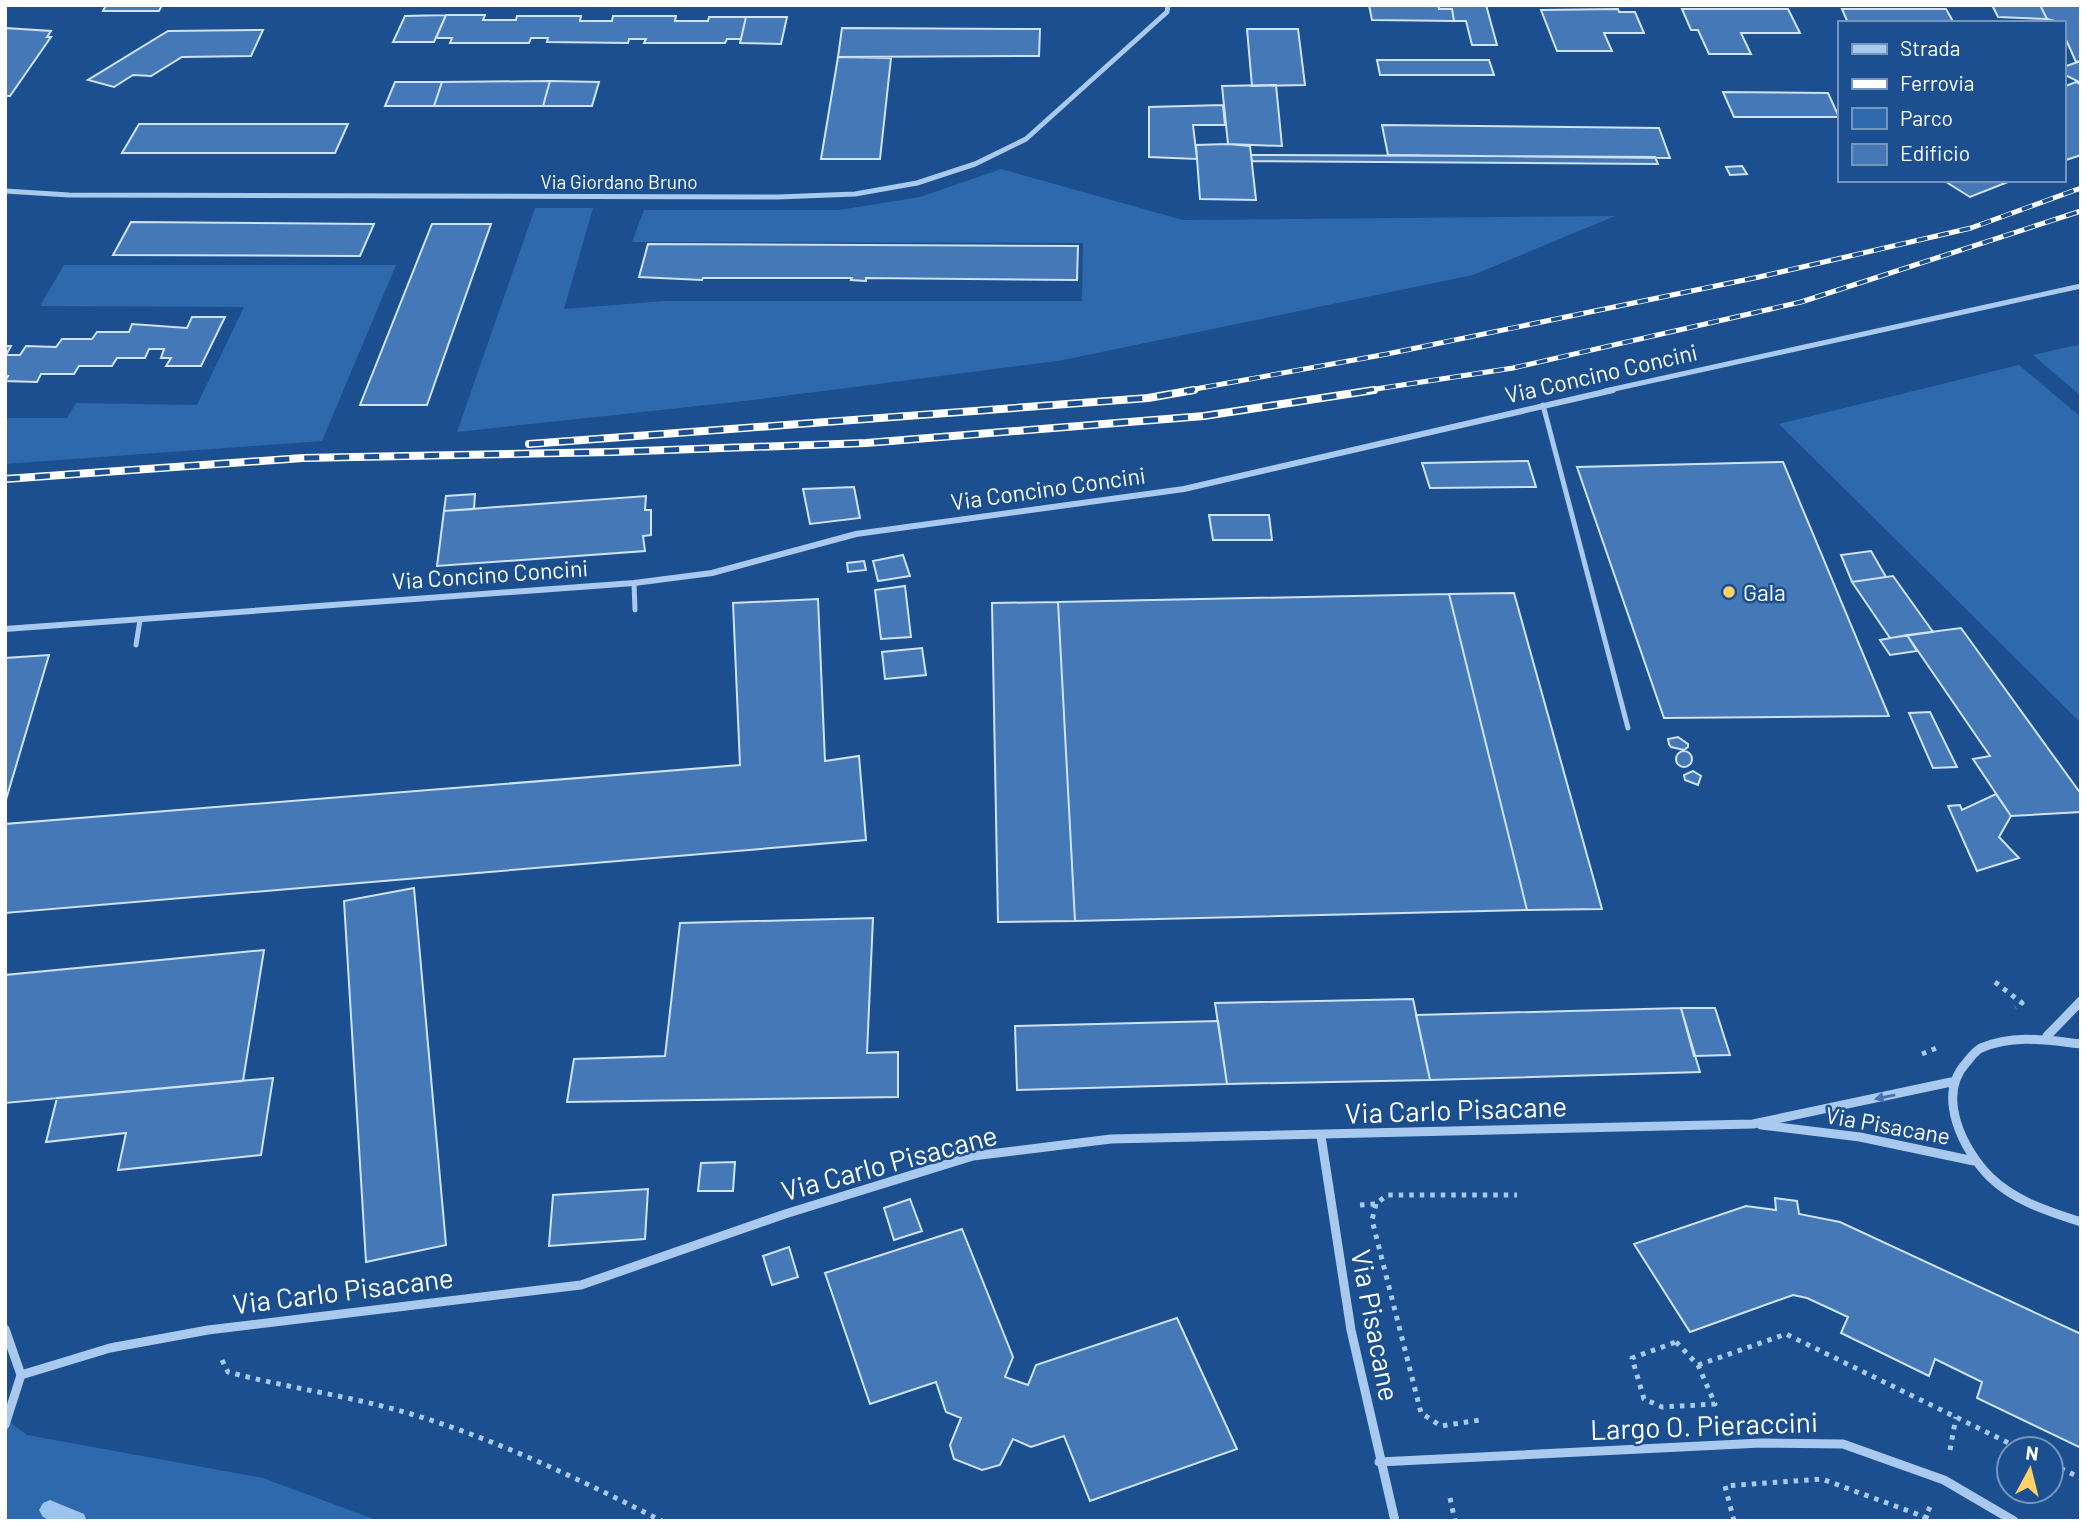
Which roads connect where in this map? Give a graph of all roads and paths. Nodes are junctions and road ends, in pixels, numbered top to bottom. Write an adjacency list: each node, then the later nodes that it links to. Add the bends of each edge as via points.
1 (1168, 5): 2 (street, Via Giordano Bruno, via 1167,12 1026,139 975,164 917,183 855,194 69,195)
2 (5, 191)
3 (2081, 286): 4 (street, Via Concino Concini)
4 (1543, 405): 5 (street, Via Concino Concini, via 1184,489 856,534 712,573); 10 (lane)
5 (634, 583): 6 (lane); 7 (street, Via Concino Concini)
6 (635, 610)
7 (140, 620): 8 (street, Via Concino Concini); 9 (lane)
8 (5, 629)
9 (135, 645)
10 (1628, 728)
11 (1995, 982): 13 (path, via 2022,1003)
12 (2081, 1001): 14 (street)
13 (2011, 1009)
14 (2047, 1036): 15 (street); 18 (street, via 2014,1036 1985,1045 1964,1060)
15 (2081, 1044)
16 (1945, 1045): 17 (path)
17 (1911, 1058)
18 (1951, 1082): 19 (street, Via Carlo Pisacane, one-way to 19); 21 (street, Via Pisacane, via 1950,1107 1957,1134)
19 (1753, 1124): 20 (street, Via Carlo Pisacane); 21 (street, Via Pisacane, via 1860,1137)
20 (1321, 1136): 25 (street, Via Carlo Pisacane, via 1111,1139 973,1156 581,1284); 31 (street, Via Pisacane, via 1329,1206)
21 (1974, 1161): 23 (street, Via Pisacane, via 2003,1188 2038,1210)
22 (1517, 1195): 28 (path, via 1387,1195 1376,1204 1373,1220 1421,1413 1441,1426)
23 (2081, 1222)
24 (5, 1329): 27 (street)
25 (208, 1330): 27 (street, Via Carlo Pisacane, via 110,1349); 35 (path, via 228,1372 373,1404 473,1434)
26 (1698, 1365): 26 (path, via 1715,1404 1662,1407 1644,1399 1632,1358 1676,1342); 30 (path, via 1787,1334)
27 (21, 1375): 29 (street)
28 (1480, 1419)
29 (5, 1425)
30 (1995, 1436)
31 (1379, 1462): 36 (street, Via Pisacane); 40 (street, Largo O. Pieraccini, via 1762,1443 1843,1444 1944,1480)
32 (2065, 1471): 33 (path)
33 (2081, 1478)
34 (1450, 1498): 37 (path)
35 (662, 1521)
36 (1395, 1521)
37 (1455, 1521)
38 (1734, 1521): 39 (path, via 1725,1486 1822,1479 1925,1517)
39 (1924, 1521)
40 (2014, 1521)

